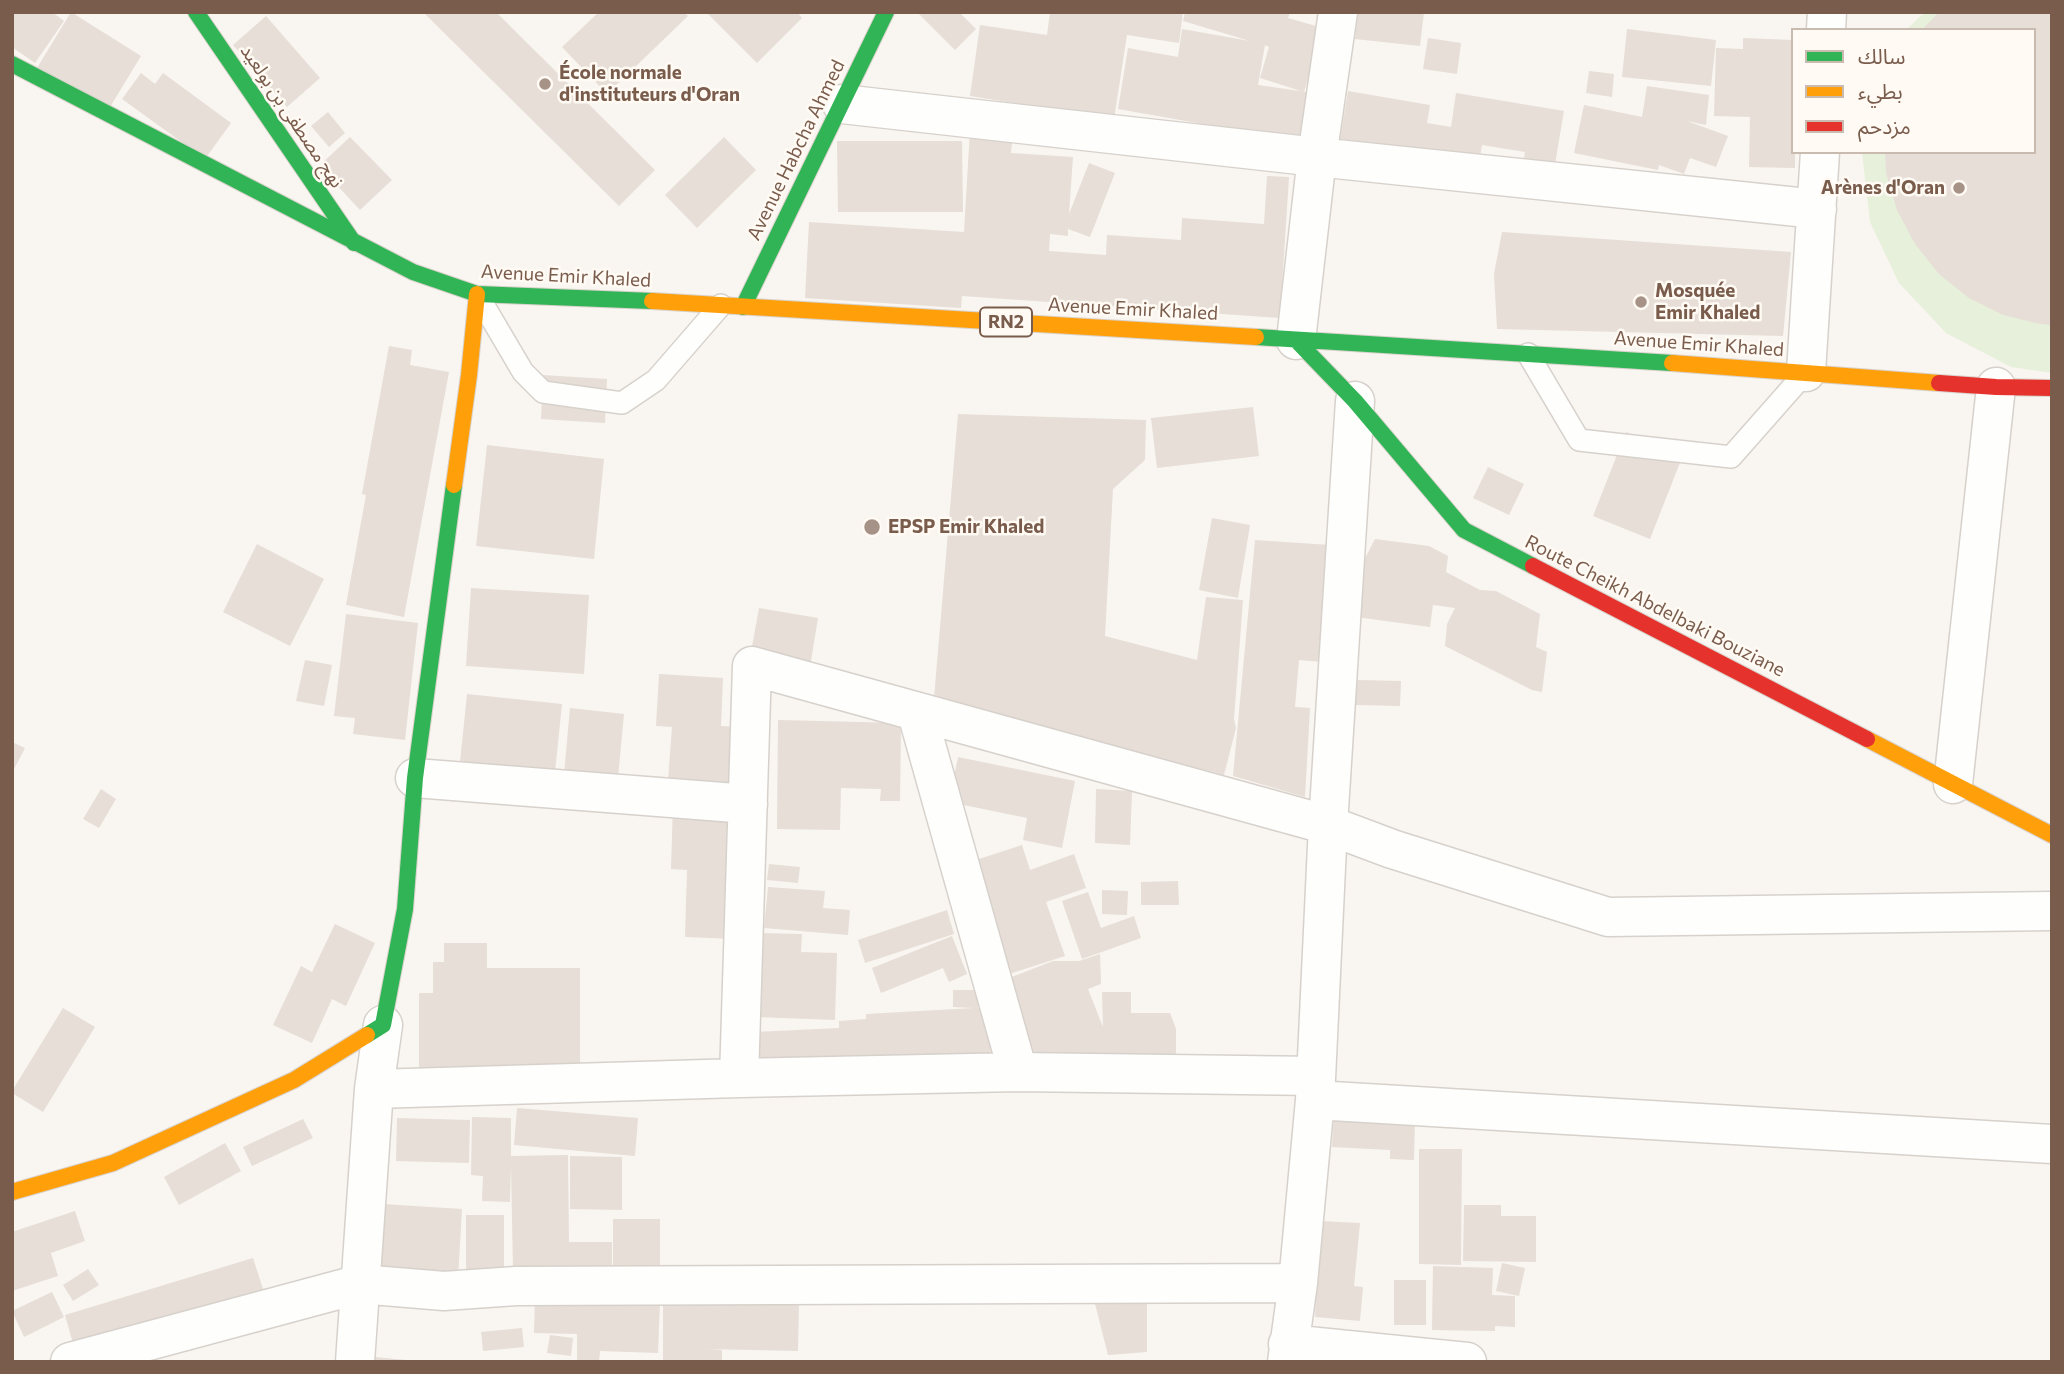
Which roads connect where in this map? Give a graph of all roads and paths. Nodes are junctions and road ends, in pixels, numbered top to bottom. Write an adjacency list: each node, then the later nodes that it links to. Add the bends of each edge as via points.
1 (196, 12): 9 (street, نهج مصطفى بن بولعيد)
2 (886, 12): 5 (street, Avenue Habcha Ahmed)
3 (1338, 12): 7 (street)
4 (12, 64): 9 (street, Avenue Emir Khaled / RN2)
5 (842, 104): 7 (street); 12 (street, Avenue Habcha Ahmed)
6 (1820, 154): 8 (street)
7 (1317, 157): 8 (street); 13 (street)
8 (1817, 209): 15 (street)
9 (354, 243): 10 (street, Avenue Emir Khaled / RN2, via 413,272)
10 (477, 294): 11 (street, Avenue Emir Khaled / RN2); 11 (lane, via 535,386 543,392 622,403 656,380); 20 (street)
11 (721, 305): 12 (street, Avenue Emir Khaled / RN2)
12 (743, 307): 13 (street, Avenue Emir Khaled / RN2)
13 (1296, 340): 14 (street, Avenue Emir Khaled / RN2); 18 (street, Route Cheikh Abdelbaki Bouziane)
14 (1528, 354): 15 (street, Avenue Emir Khaled / RN2); 15 (lane, via 1579,440 1731,457)
15 (1806, 372): 16 (street, Avenue Emir Khaled / RN2)
16 (1996, 387): 17 (street, Avenue Emir Khaled / RN2); 21 (street)
17 (2052, 388)
18 (1355, 401): 21 (street, Route Cheikh Abdelbaki Bouziane, via 1464,530); 23 (street)
19 (918, 713): 22 (street, via 752,666); 23 (street); 27 (street)
20 (415, 778): 22 (street); 26 (street, via 405,909)
21 (1953, 784): 24 (street, Route Cheikh Abdelbaki Bouziane)
22 (748, 804): 28 (street)
23 (1328, 825): 25 (street, via 1608,917); 29 (street)
24 (2052, 835)
25 (2052, 911)
26 (383, 1025): 30 (street); 32 (street, via 294,1080 113,1163)
27 (1018, 1072): 28 (street); 29 (street)
28 (739, 1078): 30 (street)
29 (1315, 1088): 31 (street); 33 (street)
30 (374, 1089): 34 (street)
31 (2052, 1144)
32 (12, 1192)
33 (1298, 1283): 34 (street, via 530,1286 443,1291); 35 (street)
34 (360, 1284): 36 (street); 37 (street)
35 (1288, 1353): 38 (street)
36 (70, 1362)
37 (355, 1362)
38 (1466, 1362)

